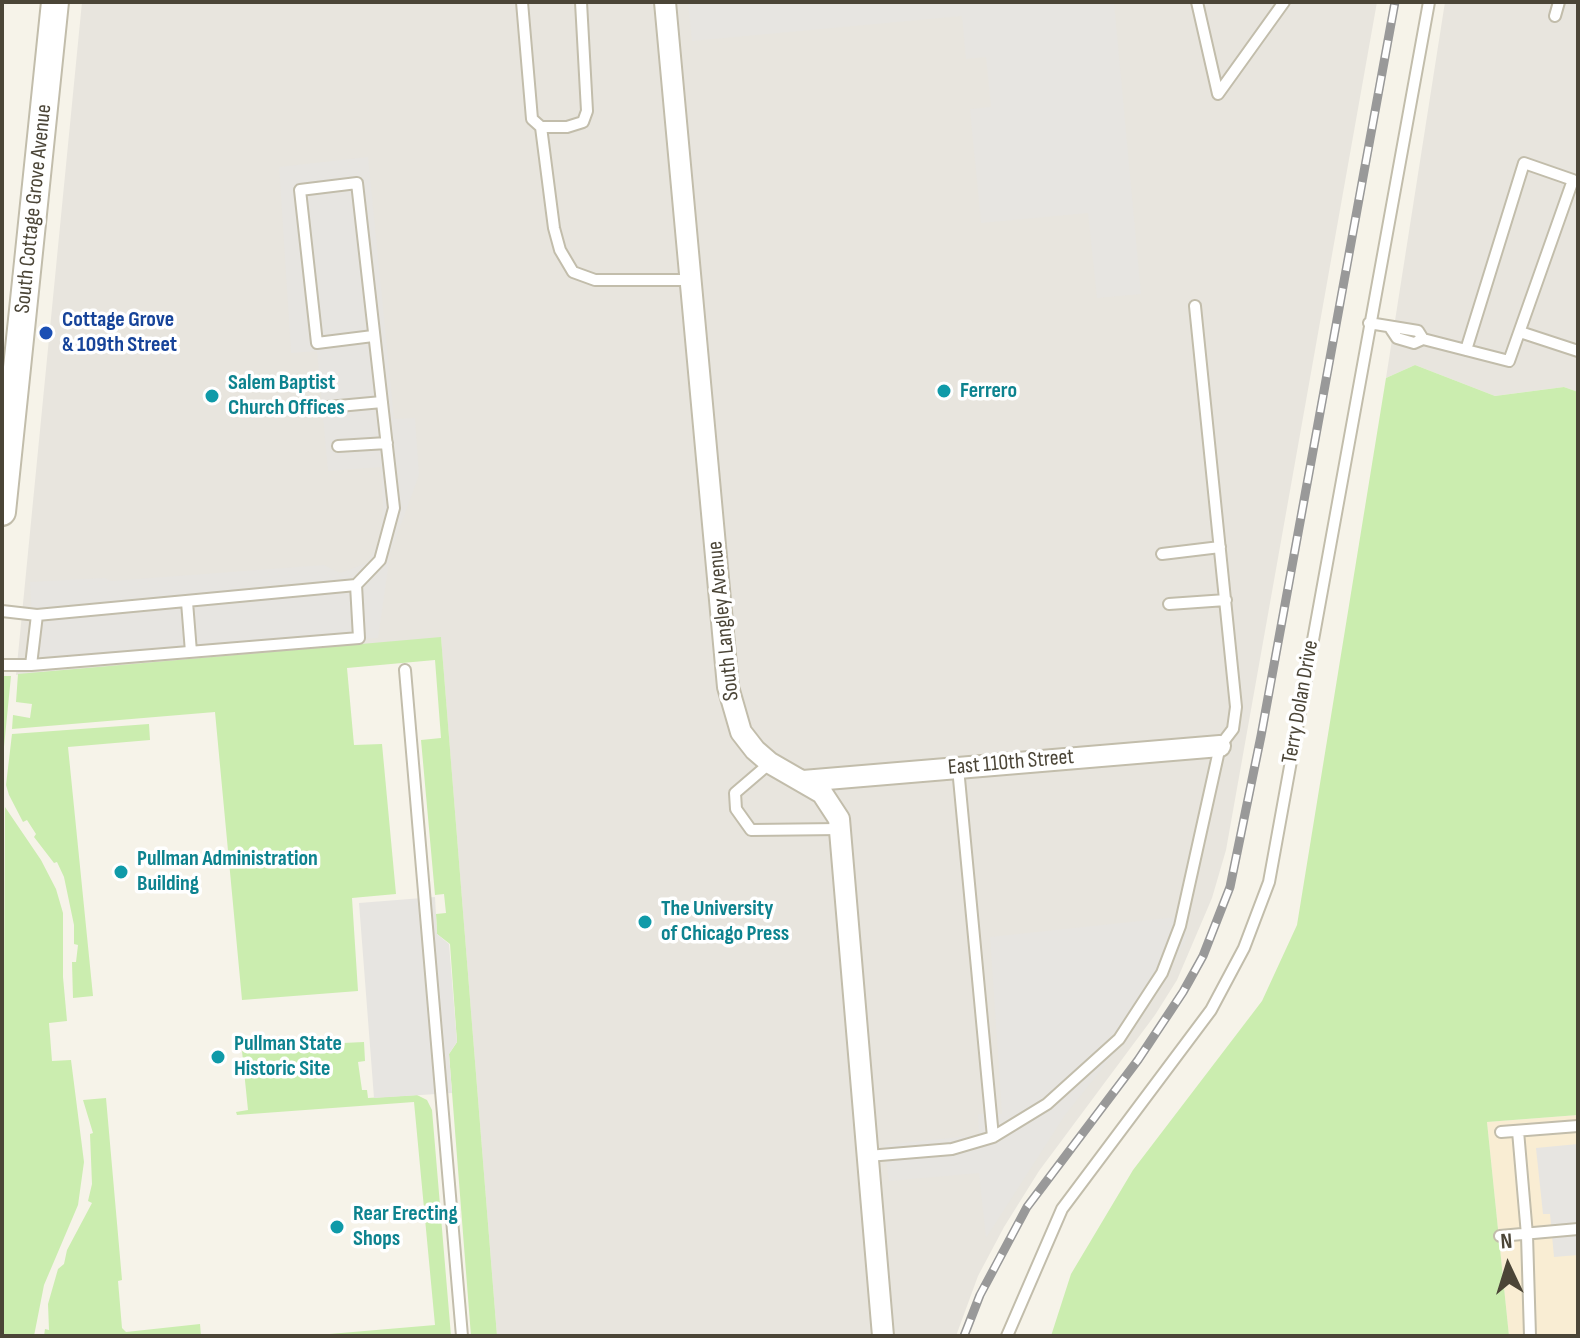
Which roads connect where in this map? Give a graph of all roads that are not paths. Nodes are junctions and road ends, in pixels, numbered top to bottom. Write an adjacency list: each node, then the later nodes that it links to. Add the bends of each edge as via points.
1 (55, 2): 18 (street, South Cottage Grove Avenue)
2 (522, 2): 10 (lane, via 532,119)
3 (581, 2): 10 (lane, via 587,111 583,122)
4 (665, 2): 11 (street, South Langley Avenue)
5 (1197, 2): 6 (lane, via 1218,94)
6 (1284, 2)
7 (1429, 2): 13 (lane, Terry Dolan Drive)
8 (1559, 2): 9 (lane)
9 (1555, 16)
10 (541, 127): 11 (lane, via 560,250 573,272 595,280)
11 (691, 280): 37 (street, South Langley Avenue, via 728,687 741,732)
12 (1195, 306): 24 (lane)
13 (1369, 323): 16 (lane, via 1391,329 1398,325 1418,331 1423,339); 51 (lane, Terry Dolan Drive, via 1269,882 1244,948 1211,1010 1062,1209)
14 (1520, 332): 16 (lane, via 1509,361); 16 (lane, via 1573,180 1524,163); 17 (lane)
15 (373, 336): 15 (lane, via 357,183 300,190 317,343); 19 (lane)
16 (1466, 350)
17 (1578, 351)
18 (7, 377): 23 (street, South Cottage Grove Avenue)
19 (382, 402): 20 (lane); 21 (lane)
20 (328, 407)
21 (387, 443): 22 (lane); 26 (lane, via 394,508 380,560)
22 (338, 446)
23 (2, 512)
24 (1220, 547): 25 (lane); 27 (lane)
25 (1162, 554)
26 (356, 585): 28 (lane); 32 (lane, via 359,638)
27 (1226, 600): 29 (lane); 36 (lane, via 1236,707 1233,729)
28 (187, 602): 31 (lane); 32 (lane)
29 (1169, 604)
30 (2, 611): 31 (lane)
31 (37, 615): 34 (lane)
32 (191, 652): 34 (lane)
33 (2, 665): 34 (lane)
34 (31, 665)
35 (405, 670): 49 (lane)
36 (1220, 746): 38 (street, East 110th Street); 44 (lane, via 1180,926 1162,973 1119,1039 1047,1104)
37 (770, 763): 39 (street, South Langley Avenue); 40 (lane, via 735,793 736,809 751,830)
38 (958, 768): 39 (street, East 110th Street); 44 (lane)
39 (803, 781): 40 (street, South Langley Avenue, via 832,805)
40 (840, 829): 45 (street, South Langley Avenue)
41 (1578, 1126): 42 (lane)
42 (1518, 1131): 43 (lane); 47 (lane)
43 (1501, 1132)
44 (993, 1137): 45 (lane, via 952,1149)
45 (868, 1156): 50 (street, South Langley Avenue)
46 (1578, 1229): 47 (lane)
47 (1527, 1235): 48 (lane); 52 (lane)
48 (1500, 1236)
49 (462, 1336)
50 (883, 1336)
51 (1007, 1336)
52 (1530, 1336)

